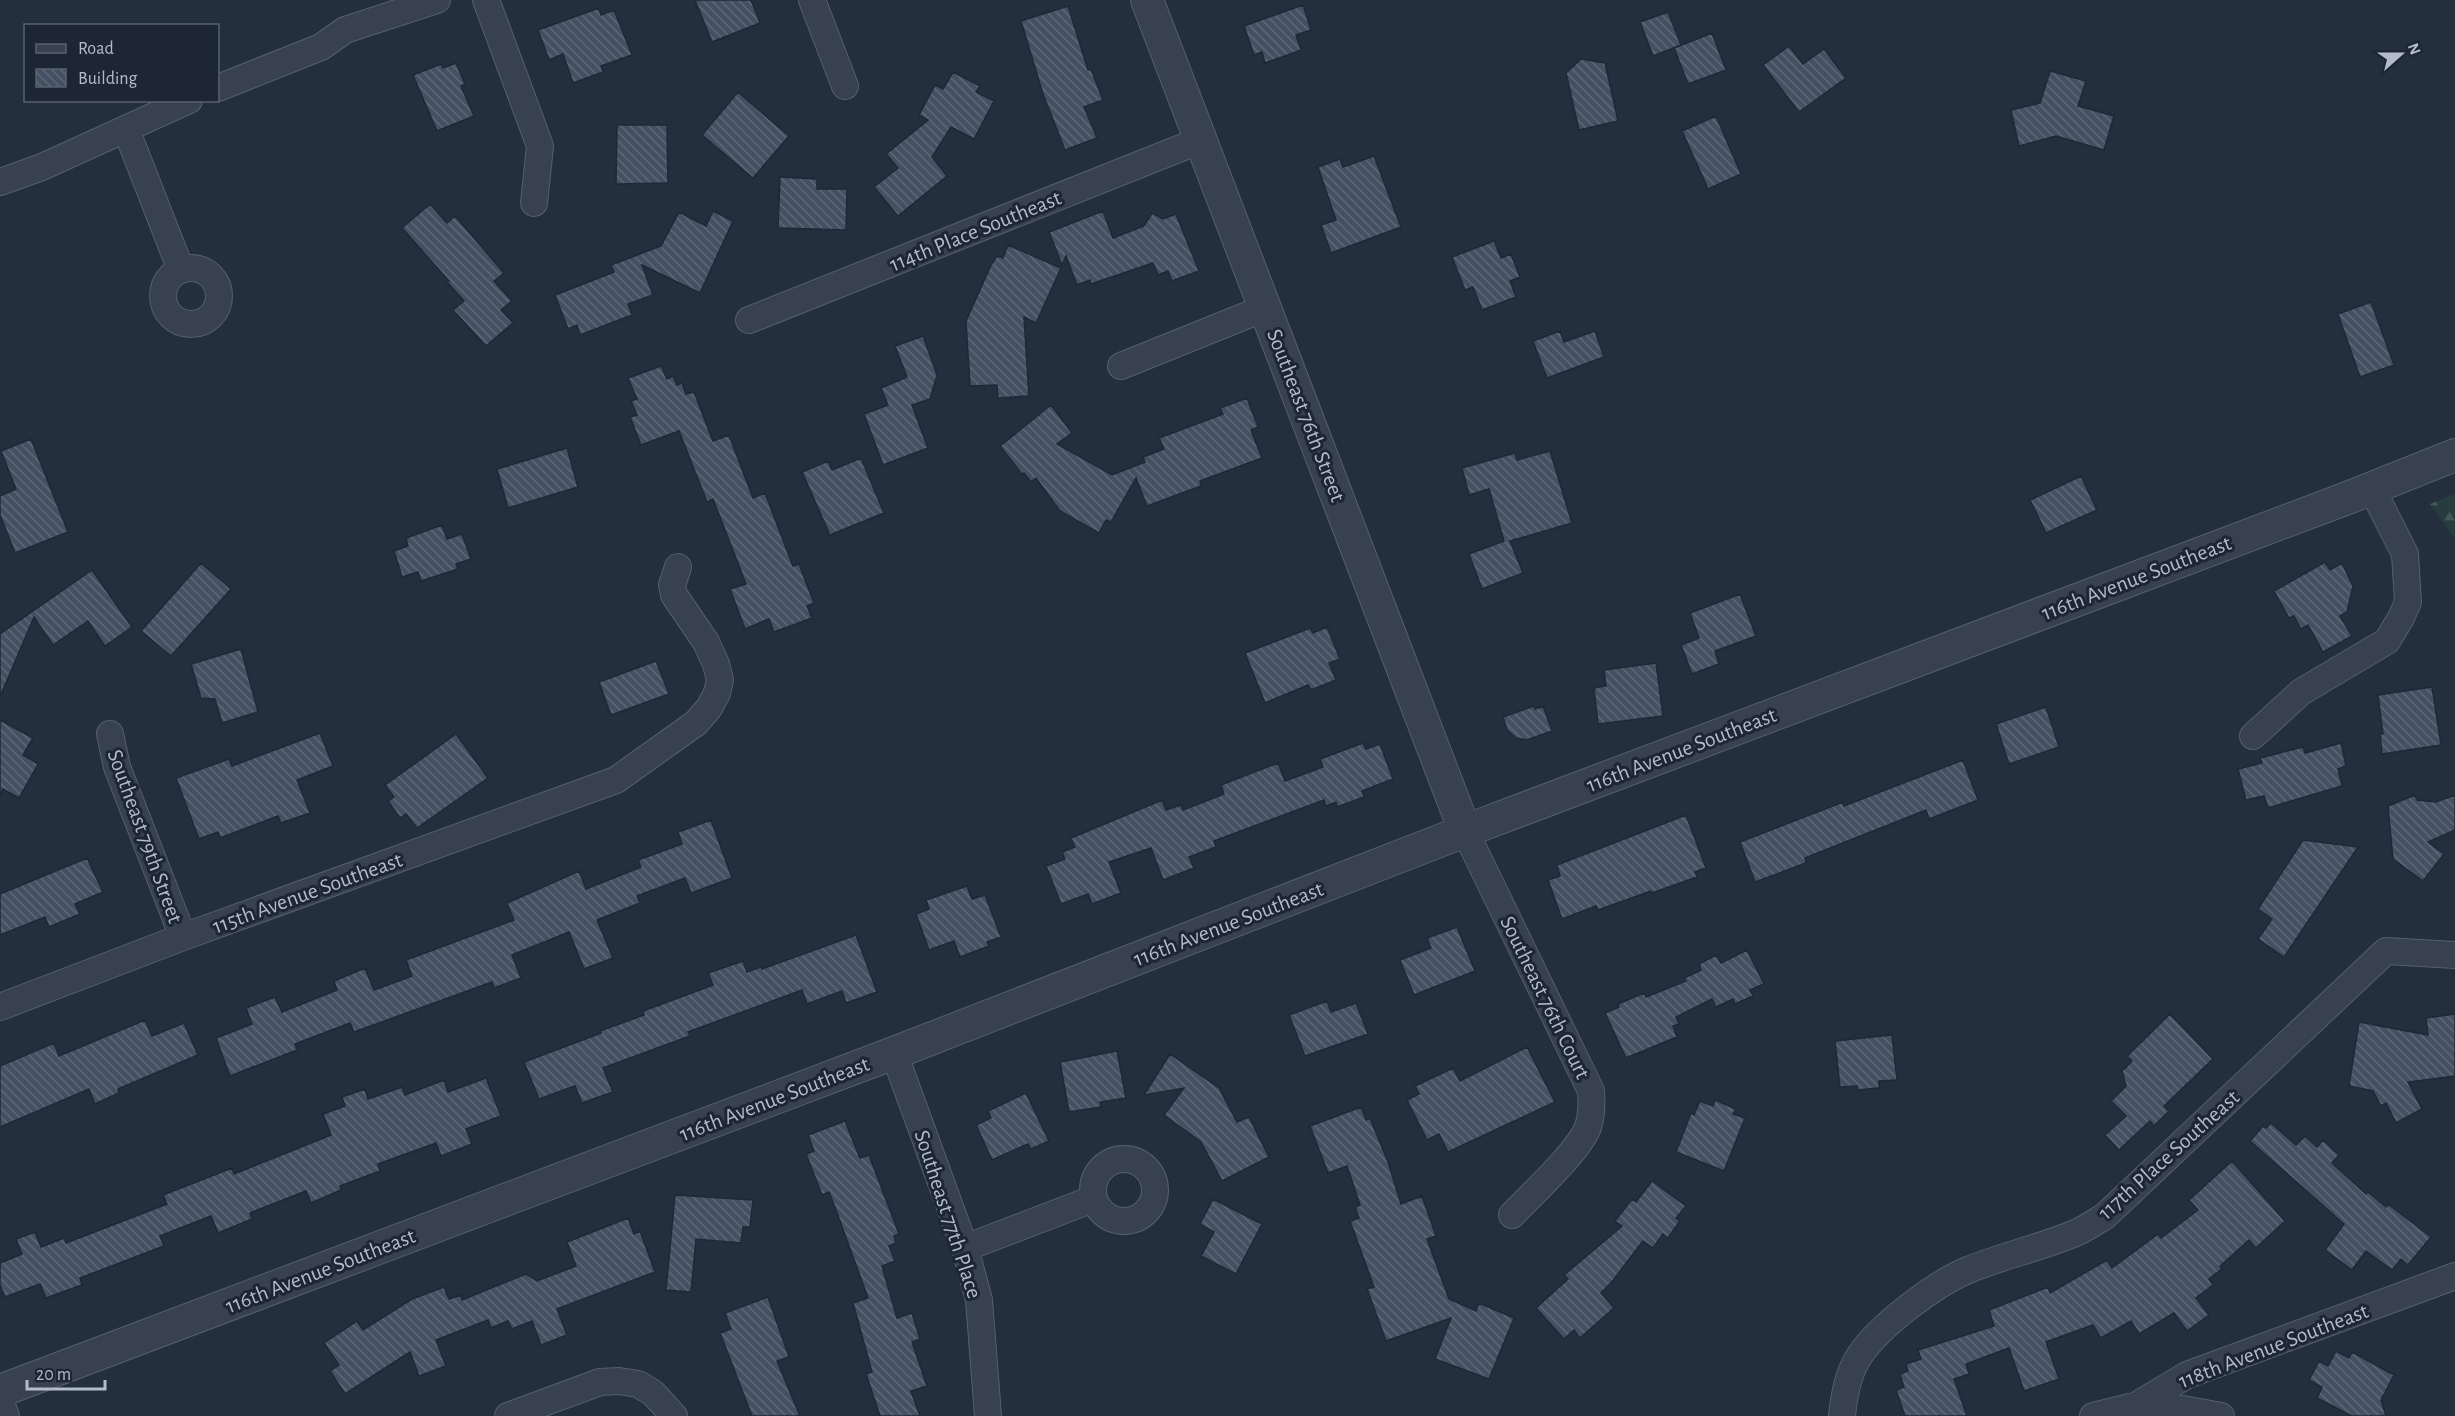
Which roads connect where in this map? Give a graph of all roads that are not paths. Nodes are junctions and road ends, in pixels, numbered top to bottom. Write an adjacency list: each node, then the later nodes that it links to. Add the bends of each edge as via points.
1 (438, 0): 6 (street, via 345,30 321,47)
2 (486, 0): 11 (street, via 540,146)
3 (812, 0): 5 (street)
4 (1147, 0): 9 (street, Southeast 76th Street)
5 (845, 86)
6 (219, 88)
7 (185, 102): 8 (street)
8 (126, 129): 10 (street); 12 (street)
9 (1201, 141): 13 (street, Southeast 76th Street); 14 (street, 114th Place Southeast)
10 (0, 182)
11 (534, 203)
12 (181, 270)
13 (1265, 308): 15 (street); 21 (street, Southeast 76th Street)
14 (750, 320)
15 (1121, 366)
16 (2455, 454): 17 (street, 116th Avenue Southeast)
17 (2370, 487): 20 (street, via 2405,554 2408,602 2402,618 2387,641 2301,692); 21 (street, 116th Avenue Southeast)
18 (678, 567): 22 (street, 115th Avenue Southeast, via 672,585 675,595 706,642 720,680 709,708 696,723 616,780)
19 (111, 734): 22 (street, Southeast 79th Street, via 117,767)
20 (2253, 736)
21 (1465, 831): 25 (street, 116th Avenue Southeast); 27 (street, Southeast 76th Court, via 1591,1090 1592,1111 1587,1130)
22 (183, 937): 24 (street, 115th Avenue Southeast)
23 (2455, 955): 37 (street, 117th Place Southeast, via 2386,951 2105,1216 2075,1234 1966,1271 1920,1298 1860,1354 1844,1396)
24 (0, 1007)
25 (894, 1053): 28 (street, Southeast 77th Place); 30 (street, 116th Avenue Southeast)
26 (1093, 1199): 28 (street)
27 (1512, 1215)
28 (965, 1248): 36 (street, Southeast 77th Place, via 979,1300)
29 (2455, 1276): 32 (street, 118th Avenue Southeast, via 2187,1375)
30 (0, 1391)
31 (0, 1400): 33 (street)
32 (2137, 1405): 38 (street, 118th Avenue Southeast); 39 (street)
33 (6, 1416)
34 (508, 1416): 35 (street, via 600,1382 619,1381 638,1384 653,1393)
35 (674, 1416)
36 (987, 1416)
37 (1842, 1416)
38 (2093, 1416)
39 (2221, 1416)

